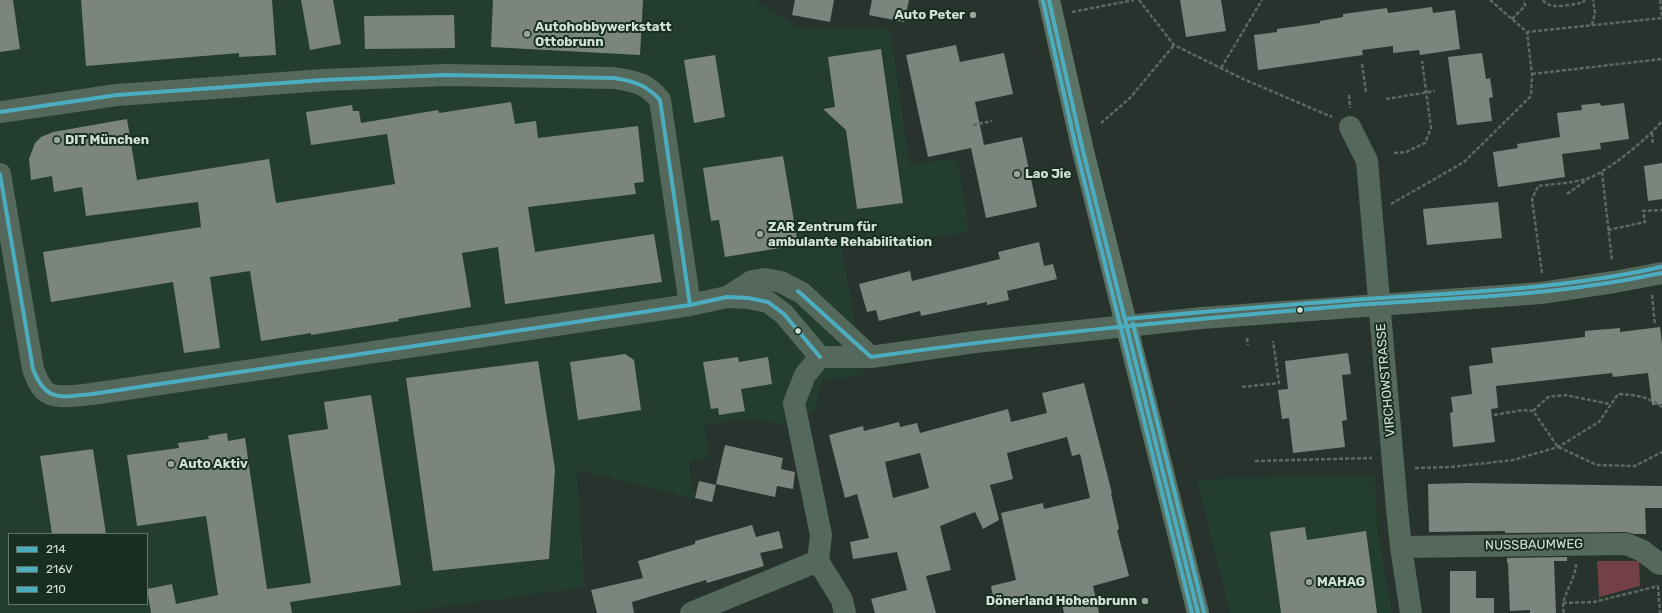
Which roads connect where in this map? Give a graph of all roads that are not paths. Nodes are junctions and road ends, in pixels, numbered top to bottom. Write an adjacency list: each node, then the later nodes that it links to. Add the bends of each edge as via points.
1 (1051, 8): 9 (main road)
2 (0, 112): 8 (street, via 117,95 324,80 445,75 614,78 638,83 651,90 660,100)
3 (1350, 126): 7 (street, VIRCHOWSTRASSE, via 1367,161)
4 (0, 174): 8 (street, via 33,369 46,393 60,396 92,394)
5 (1662, 273): 7 (street, via 1541,293)
6 (727, 297): 8 (street); 10 (street, via 768,302 784,314); 11 (street, via 752,282 765,279 781,282 802,293)
7 (1380, 304): 9 (street); 12 (street, VIRCHOWSTRASSE)
8 (690, 305)
9 (1127, 325): 11 (street); 17 (main road)
10 (820, 357): 11 (street); 13 (street, via 805,375 794,403 821,534)
11 (871, 357)
12 (1401, 547): 14 (street, NUSSBAUMWEG, via 1626,544 1643,551); 18 (street, VIRCHOWSTRASSE)
13 (818, 561): 15 (street); 16 (street, via 842,600)
14 (1660, 563)
15 (691, 613)
16 (845, 613)
17 (1198, 613)
18 (1412, 613)

